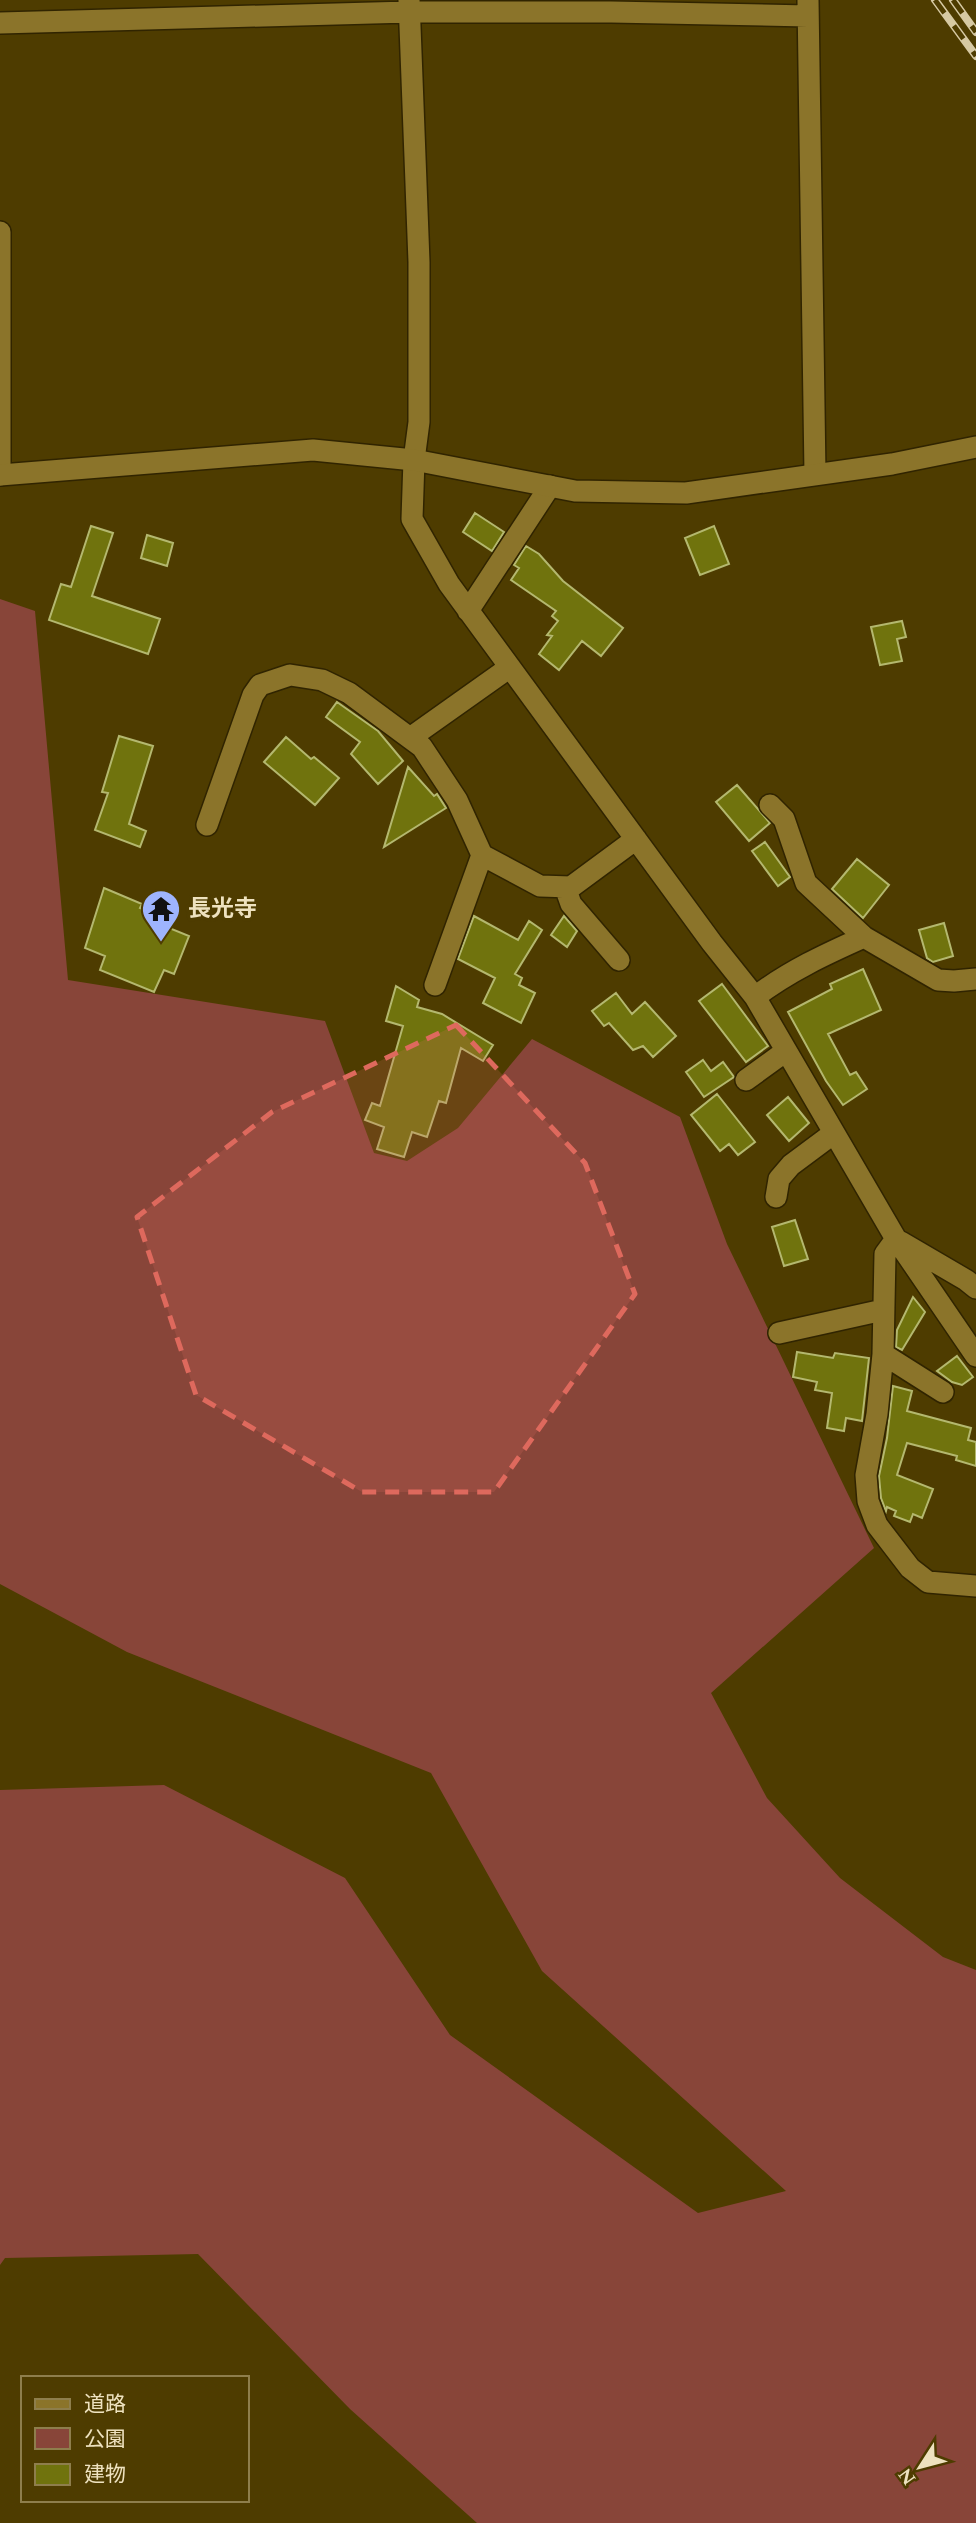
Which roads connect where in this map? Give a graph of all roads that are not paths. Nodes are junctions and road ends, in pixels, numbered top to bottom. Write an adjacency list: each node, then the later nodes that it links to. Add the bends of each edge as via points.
1 (409, 6): 2 (street, via 611,12); 3 (street); 6 (street, via 419,262 419,422)
2 (808, 8): 7 (street)
3 (0, 23)
4 (0, 232): 8 (street)
5 (976, 447): 7 (street)
6 (414, 460): 8 (street, via 313,450); 9 (street); 10 (street, via 412,519)
7 (815, 474): 9 (street, via 687,493 576,491)
8 (0, 475)
9 (550, 486): 10 (street)
10 (468, 611): 11 (street)
11 (510, 667): 12 (street); 15 (street)
12 (410, 738): 14 (street, via 349,693 322,680 290,675 260,685); 16 (street, via 422,747 457,800)
13 (770, 805): 18 (street, via 784,819 806,883)
14 (207, 825)
15 (636, 839): 17 (street); 22 (street)
16 (482, 855): 17 (street, via 540,886); 21 (street)
17 (565, 887): 19 (street, via 571,904)
18 (864, 937): 20 (street, via 938,980); 22 (street, via 822,955)
19 (620, 960)
20 (976, 979)
21 (435, 985)
22 (755, 997): 23 (street)
23 (786, 1051): 24 (street); 25 (street)
24 (746, 1080)
25 (834, 1133): 26 (street, via 791,1165 779,1179); 27 (street)
26 (776, 1197)
27 (896, 1239): 28 (street); 29 (street, via 885,1254); 32 (street)
28 (976, 1288)
29 (883, 1310): 30 (street); 31 (street)
30 (779, 1333)
31 (883, 1354): 33 (street); 34 (street, via 866,1475 868,1501 877,1525 910,1568 928,1582)
32 (976, 1356)
33 (943, 1392)
34 (976, 1586)

